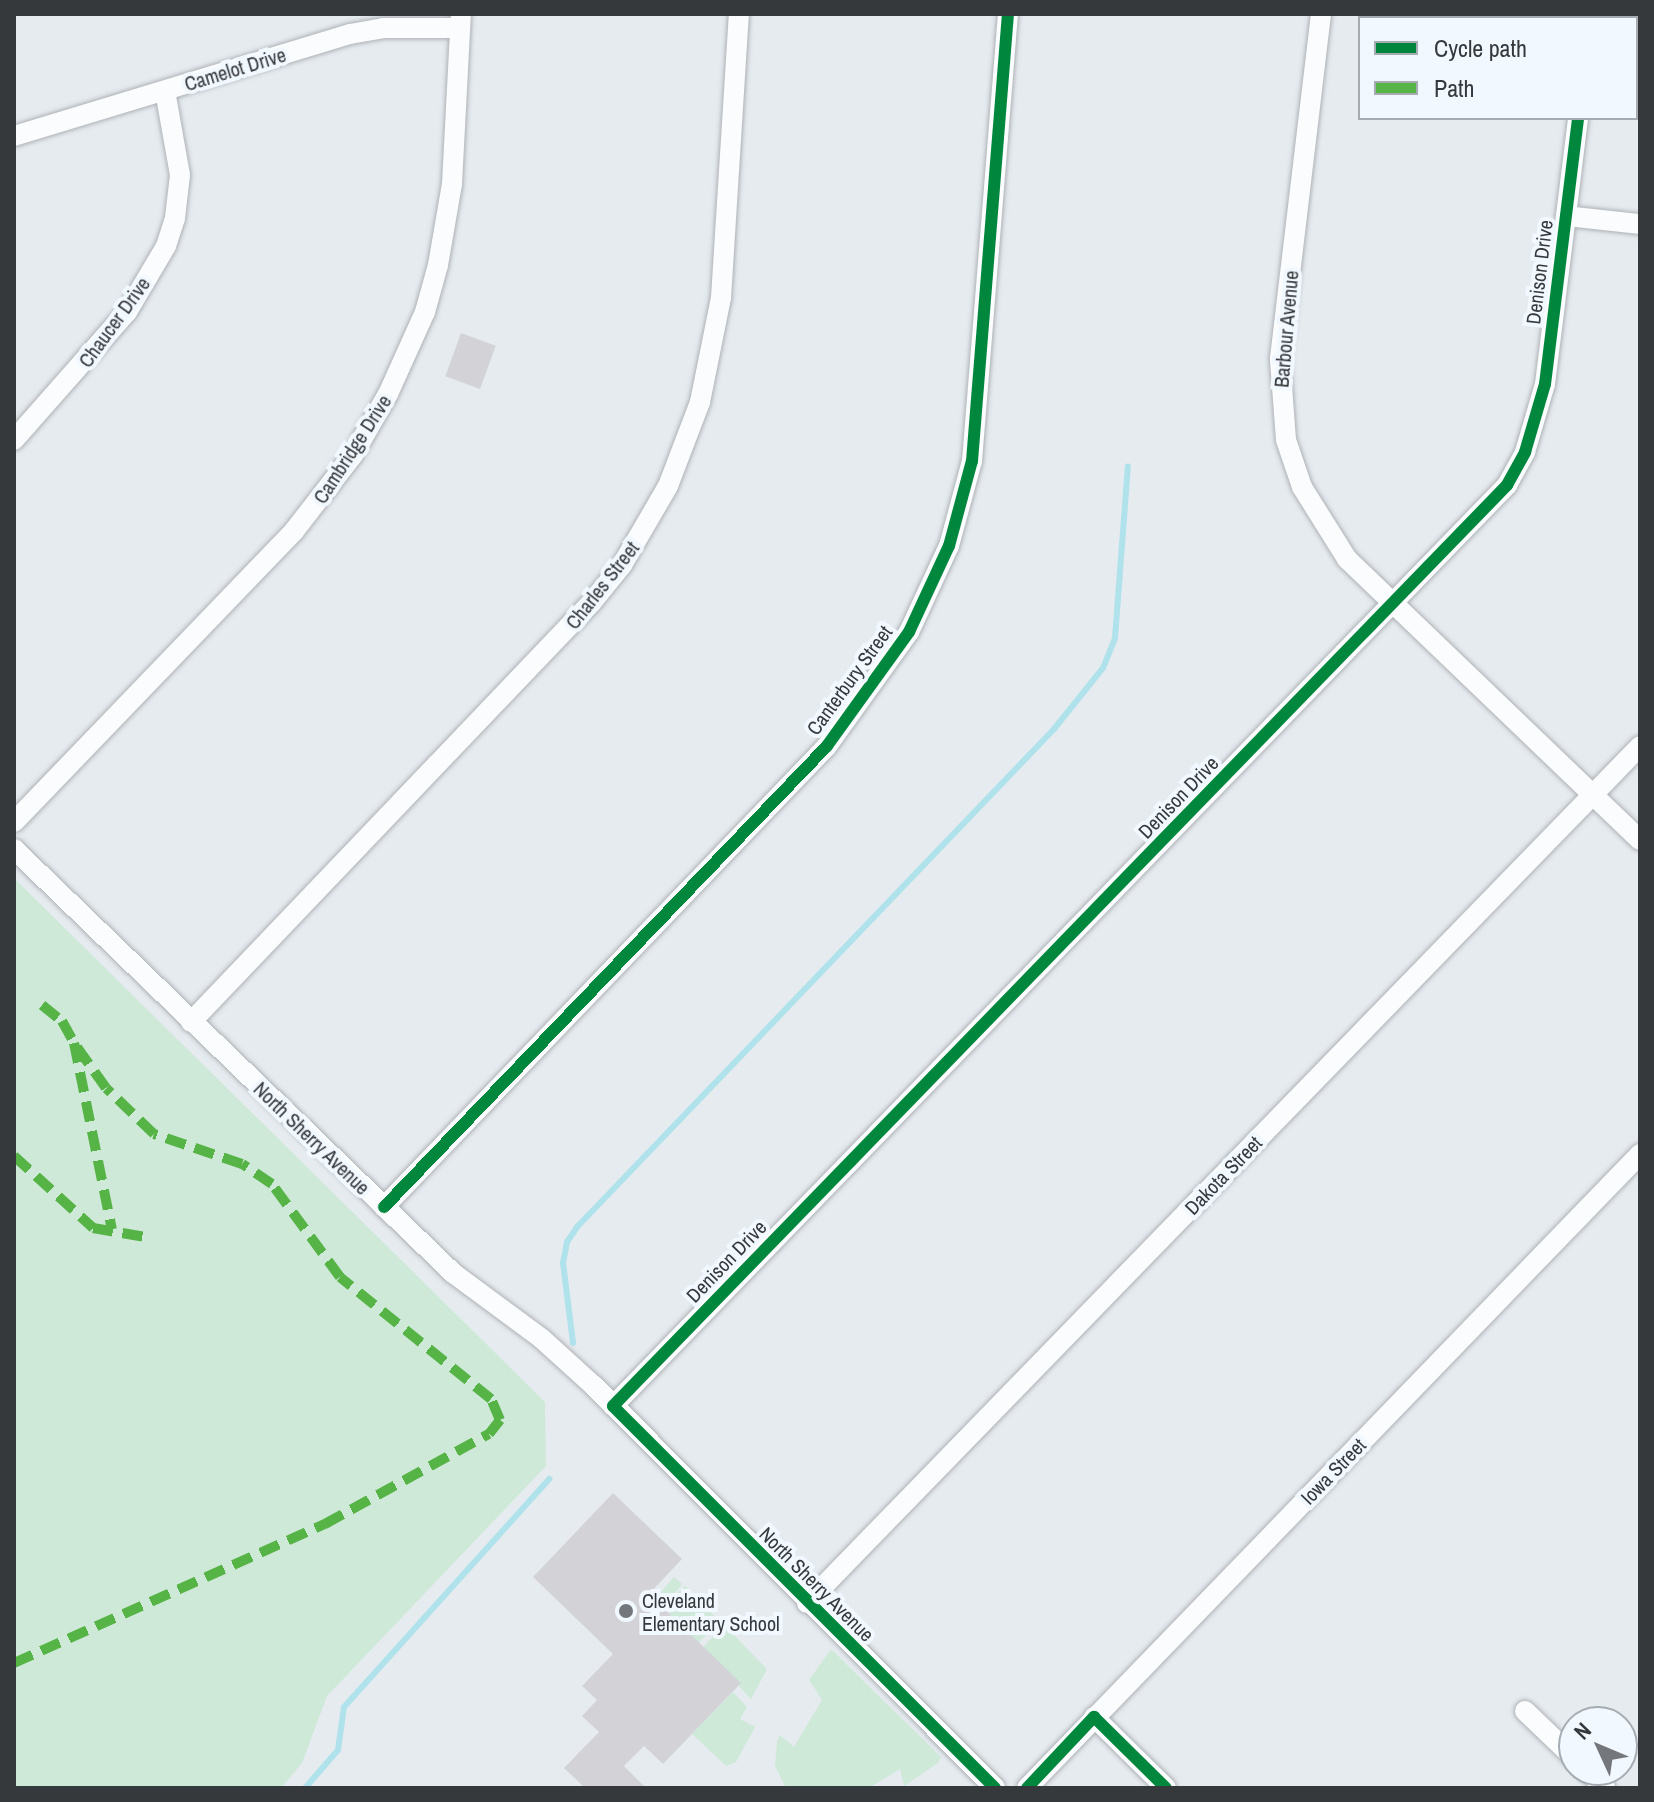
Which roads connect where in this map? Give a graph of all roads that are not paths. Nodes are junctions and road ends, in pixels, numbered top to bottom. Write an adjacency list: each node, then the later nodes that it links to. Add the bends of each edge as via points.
1 (739, 14): 17 (street, Charles Street, via 721,298 700,402 668,486 622,565 592,602)
2 (1008, 14): 19 (street, Canterbury Street, via 972,461 949,546 909,632 827,746)
3 (1321, 14): 11 (street, Barbour Avenue, via 1280,360 1282,415 1311,508 1347,559)
4 (461, 21): 5 (street, Camelot Drive, via 350,34); 14 (street, Cambridge Drive, via 452,184 438,265 425,312 388,394 344,467 294,531)
5 (165, 91): 7 (street, Camelot Drive); 10 (street, Chaucer Drive, via 180,175 166,246 127,312)
6 (1578, 120): 8 (street, Denison Drive)
7 (14, 136)
8 (1566, 216): 9 (street); 11 (street, Denison Drive, via 1545,384 1525,452 1488,510)
9 (1640, 224)
10 (14, 440)
11 (1395, 604): 13 (street, Barbour Avenue); 20 (street, Denison Drive)
12 (1640, 746): 13 (street, Dakota Street)
13 (1593, 794): 15 (street, Barbour Avenue); 21 (street, Dakota Street)
14 (14, 822)
15 (1640, 840)
16 (14, 849): 17 (street, North Sherry Avenue)
17 (191, 1022): 19 (street, North Sherry Avenue)
18 (1640, 1154): 23 (street, Iowa Street)
19 (384, 1207): 20 (street, North Sherry Avenue, via 453,1273 549,1344)
20 (613, 1406): 21 (street, North Sherry Avenue)
21 (807, 1603): 25 (street, North Sherry Avenue)
22 (1525, 1711): 24 (street)
23 (1094, 1717): 26 (street, Iowa Street); 27 (street)
24 (1558, 1743)
25 (995, 1788)
26 (1027, 1788)
27 (1166, 1788)

